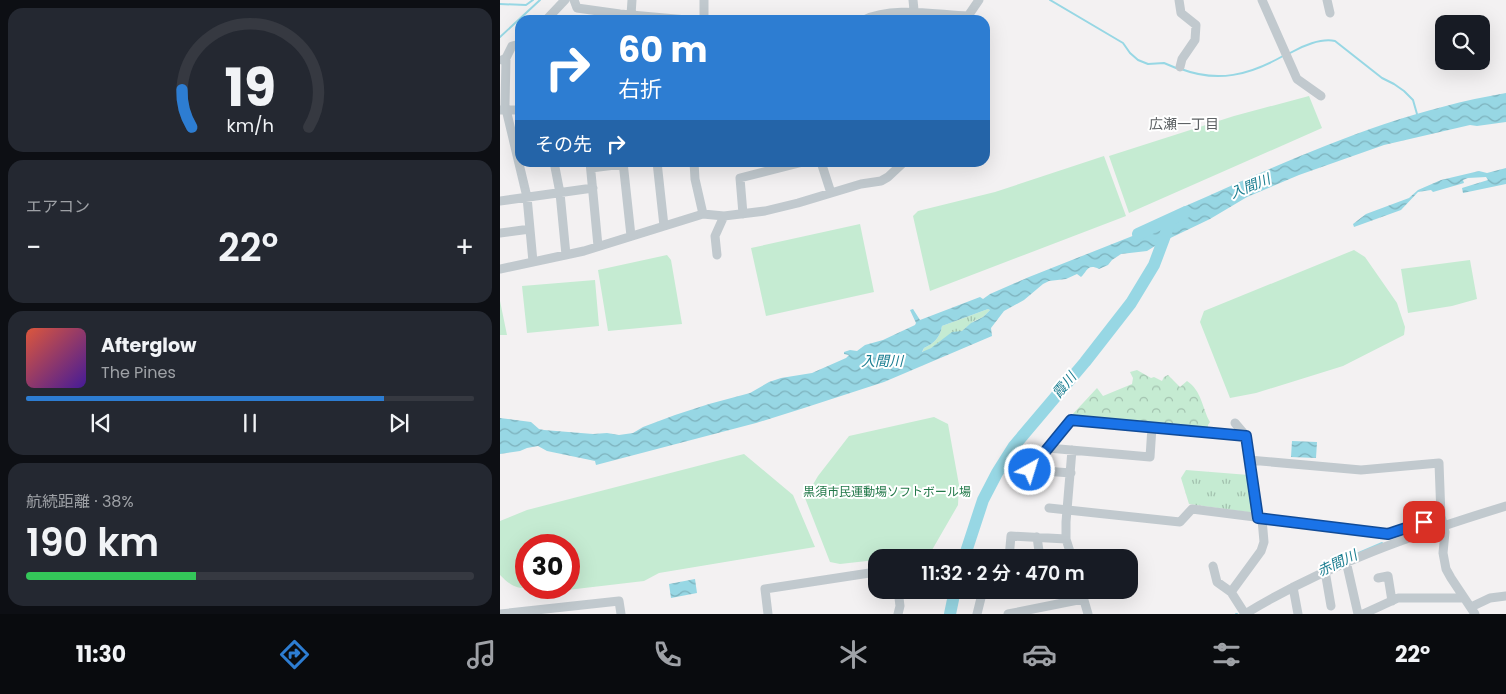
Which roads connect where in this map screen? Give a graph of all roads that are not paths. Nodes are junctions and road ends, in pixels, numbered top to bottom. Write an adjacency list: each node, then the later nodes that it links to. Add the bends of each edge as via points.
1 (565, 0): 11 (street)
2 (574, 0): 12 (street, via 577,8)
3 (632, 0): 12 (street)
4 (704, 0): 13 (street)
5 (913, 0): 16 (street)
6 (979, 0): 17 (street)
7 (1179, 0): 20 (street, via 1181,13 1196,25 1195,40)
8 (1262, 0): 21 (street, via 1298,79)
9 (1328, 0): 10 (street)
10 (1330, 13)
11 (551, 15)
12 (630, 15)
13 (704, 15)
14 (874, 15): 15 (street, via 892,12)
15 (909, 15)
16 (915, 15)
17 (969, 15)
18 (515, 45): 19 (street)
19 (503, 60): 22 (street)
20 (1180, 66)
21 (1321, 96)
22 (503, 110): 23 (street)
23 (515, 154)
24 (519, 167): 36 (street)
25 (555, 167): 34 (street)
26 (590, 167): 33 (street)
27 (623, 167): 44 (street)
28 (658, 167): 41 (street)
29 (694, 167): 38 (street)
30 (783, 167): 39 (street, via 740,178)
31 (823, 167): 35 (street)
32 (899, 167): 35 (street, via 888,178)
33 (593, 188): 34 (street); 45 (street)
34 (560, 193): 36 (street); 46 (street)
35 (831, 193): 39 (street)
36 (527, 198): 37 (street); 42 (street)
37 (500, 201)
38 (703, 214): 40 (street); 41 (street)
39 (743, 214): 40 (street)
40 (724, 216): 47 (street, via 715,236)
41 (664, 226): 44 (street)
42 (530, 229): 43 (street); 48 (street)
43 (500, 234)
44 (631, 236): 45 (street)
45 (598, 246): 46 (street)
46 (566, 254): 48 (street)
47 (718, 255)
48 (533, 262): 49 (street)
49 (500, 269)
50 (1235, 423): 52 (street)
51 (1152, 427): 52 (street); 53 (street, via 1071,420); 54 (street, via 1150,457)
52 (1246, 436): 55 (street)
53 (1048, 448): 54 (street); 56 (street, via 1030,470)
54 (1072, 450): 56 (street)
55 (1249, 460): 60 (street); 61 (street, via 1361,470 1439,464)
56 (1071, 473): 59 (street)
57 (1506, 506): 61 (street)
58 (1049, 508): 59 (street)
59 (1067, 510): 60 (street, via 1180,522 1192,509); 63 (street)
60 (1260, 518): 61 (street, via 1388,534); 73 (street, via 1264,542 1262,551)
61 (1443, 521): 67 (street); 75 (street, via 1446,569)
62 (1038, 537): 63 (street); 64 (street, via 1011,536); 65 (street)
63 (1066, 539): 66 (street)
64 (1010, 549)
65 (1039, 549)
66 (1069, 549)
67 (1346, 561): 69 (street); 91 (street)
68 (1213, 566): 73 (street, via 1217,582)
69 (1325, 571): 72 (street); 80 (street)
70 (868, 573): 84 (street, via 765,590)
71 (1378, 578): 79 (street, via 1388,576)
72 (1293, 587): 89 (street); 90 (street)
73 (1230, 592): 89 (street)
74 (1506, 596): 81 (street, via 1490,598)
75 (1464, 598): 79 (street, via 1409,597); 81 (street)
76 (899, 599): 85 (street)
77 (981, 599): 86 (street)
78 (1083, 600): 87 (street); 88 (street)
79 (1392, 601): 92 (street)
80 (1331, 606)
81 (1473, 610)
82 (500, 614): 83 (street, via 619,601)
83 (621, 614)
84 (768, 614)
85 (898, 614)
86 (977, 614)
87 (1008, 614)
88 (1088, 614)
89 (1245, 614)
90 (1298, 614)
91 (1358, 614)
92 (1363, 614)

